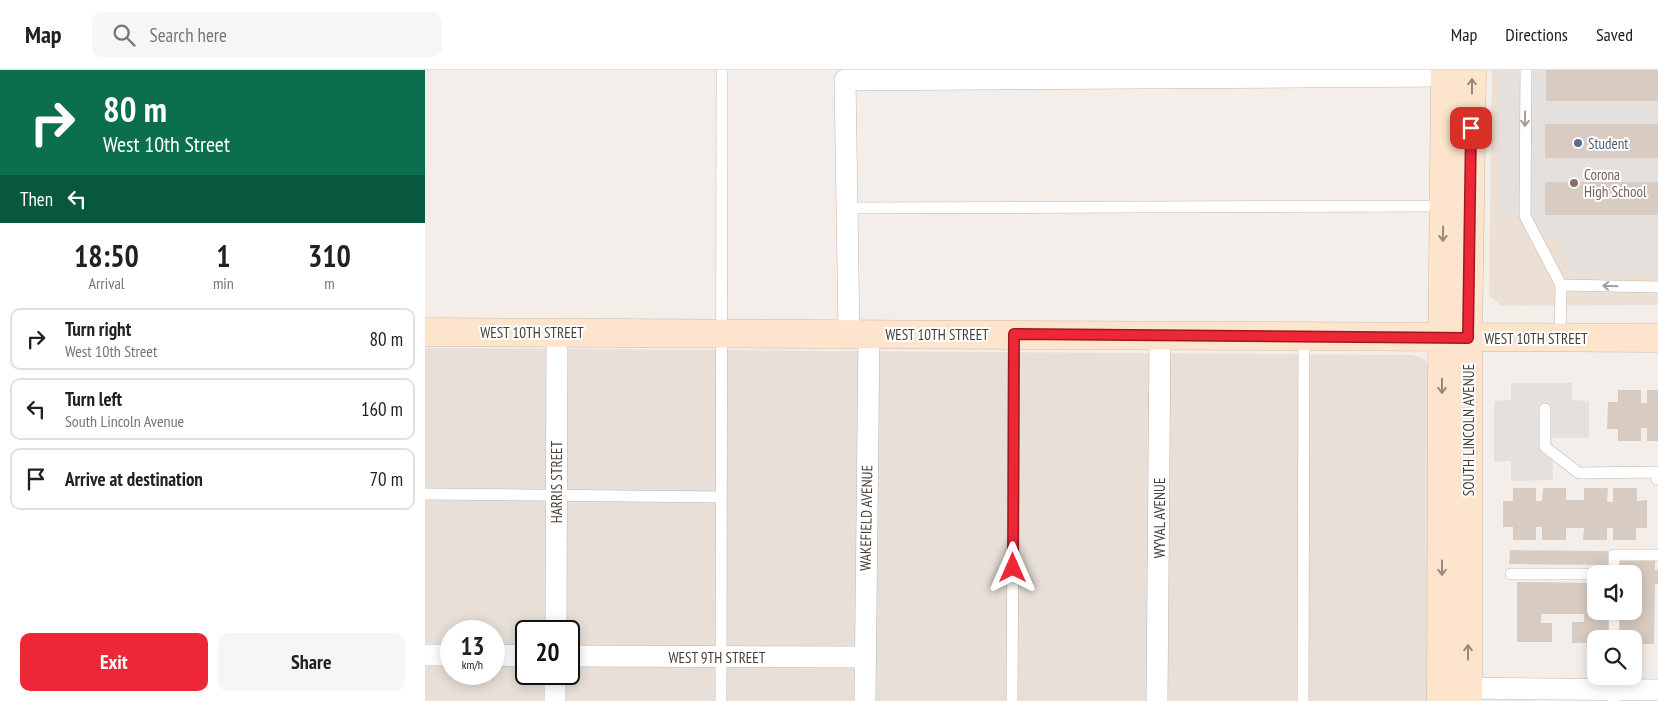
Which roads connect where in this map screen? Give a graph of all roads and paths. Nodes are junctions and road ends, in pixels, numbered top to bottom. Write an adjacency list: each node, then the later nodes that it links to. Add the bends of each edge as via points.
1 (722, 70): 11 (lane)
2 (1472, 70): 16 (main road, SOUTH LINCOLN AVENUE, one-way to 2)
3 (1526, 70): 7 (lane, one-way to 7, via 1525,216)
4 (1445, 73): 5 (main road, SOUTH LINCOLN AVENUE); 6 (street, WAKEFIELD AVENUE, via 845,80)
5 (1443, 206): 6 (lane); 16 (main road, SOUTH LINCOLN AVENUE, one-way to 16)
6 (847, 208): 12 (street, WAKEFIELD AVENUE)
7 (1561, 284): 8 (lane, one-way to 7); 17 (lane)
8 (1658, 287)
9 (425, 332): 10 (main road, WEST 10TH STREET)
10 (557, 332): 11 (main road, WEST 10TH STREET); 22 (street, HARRIS STREET)
11 (722, 334): 12 (main road, WEST 10TH STREET); 23 (lane)
12 (859, 334): 13 (main road, WEST 10TH STREET); 33 (street, WAKEFIELD AVENUE)
13 (1014, 334): 14 (main road, WEST 10TH STREET); 42 (lane)
14 (1160, 336): 15 (main road, WEST 10TH STREET); 43 (street, WYVAL AVENUE)
15 (1304, 337): 16 (main road, WEST 10TH STREET); 44 (lane)
16 (1455, 338): 17 (main road, WEST 10TH STREET); 37 (main road, SOUTH LINCOLN AVENUE, one-way to 37); 38 (main road, SOUTH LINCOLN AVENUE, one-way to 16)
17 (1560, 338): 18 (main road, WEST 10TH STREET)
18 (1658, 338)
19 (1545, 410): 20 (lane, via 1545,447 1579,473 1657,472)
20 (1658, 479)
21 (425, 494): 22 (lane)
22 (556, 495): 23 (lane); 28 (street, HARRIS STREET)
23 (720, 497): 32 (lane)
24 (1658, 555): 25 (lane, via 1614,555)
25 (1614, 565)
26 (1511, 574): 27 (lane)
27 (1587, 574)
28 (556, 620)
29 (425, 655): 30 (street)
30 (440, 655)
31 (580, 656): 32 (street, WEST 9TH STREET)
32 (720, 657): 33 (street, WEST 9TH STREET); 40 (lane)
33 (865, 657): 41 (street, WAKEFIELD AVENUE)
34 (555, 685): 39 (street)
35 (1614, 689): 36 (street); 38 (street)
36 (1658, 690)
37 (1441, 694): 38 (street)
38 (1468, 694)
39 (555, 701)
40 (721, 701)
41 (865, 701)
42 (1012, 701)
43 (1157, 701)
44 (1303, 701)

